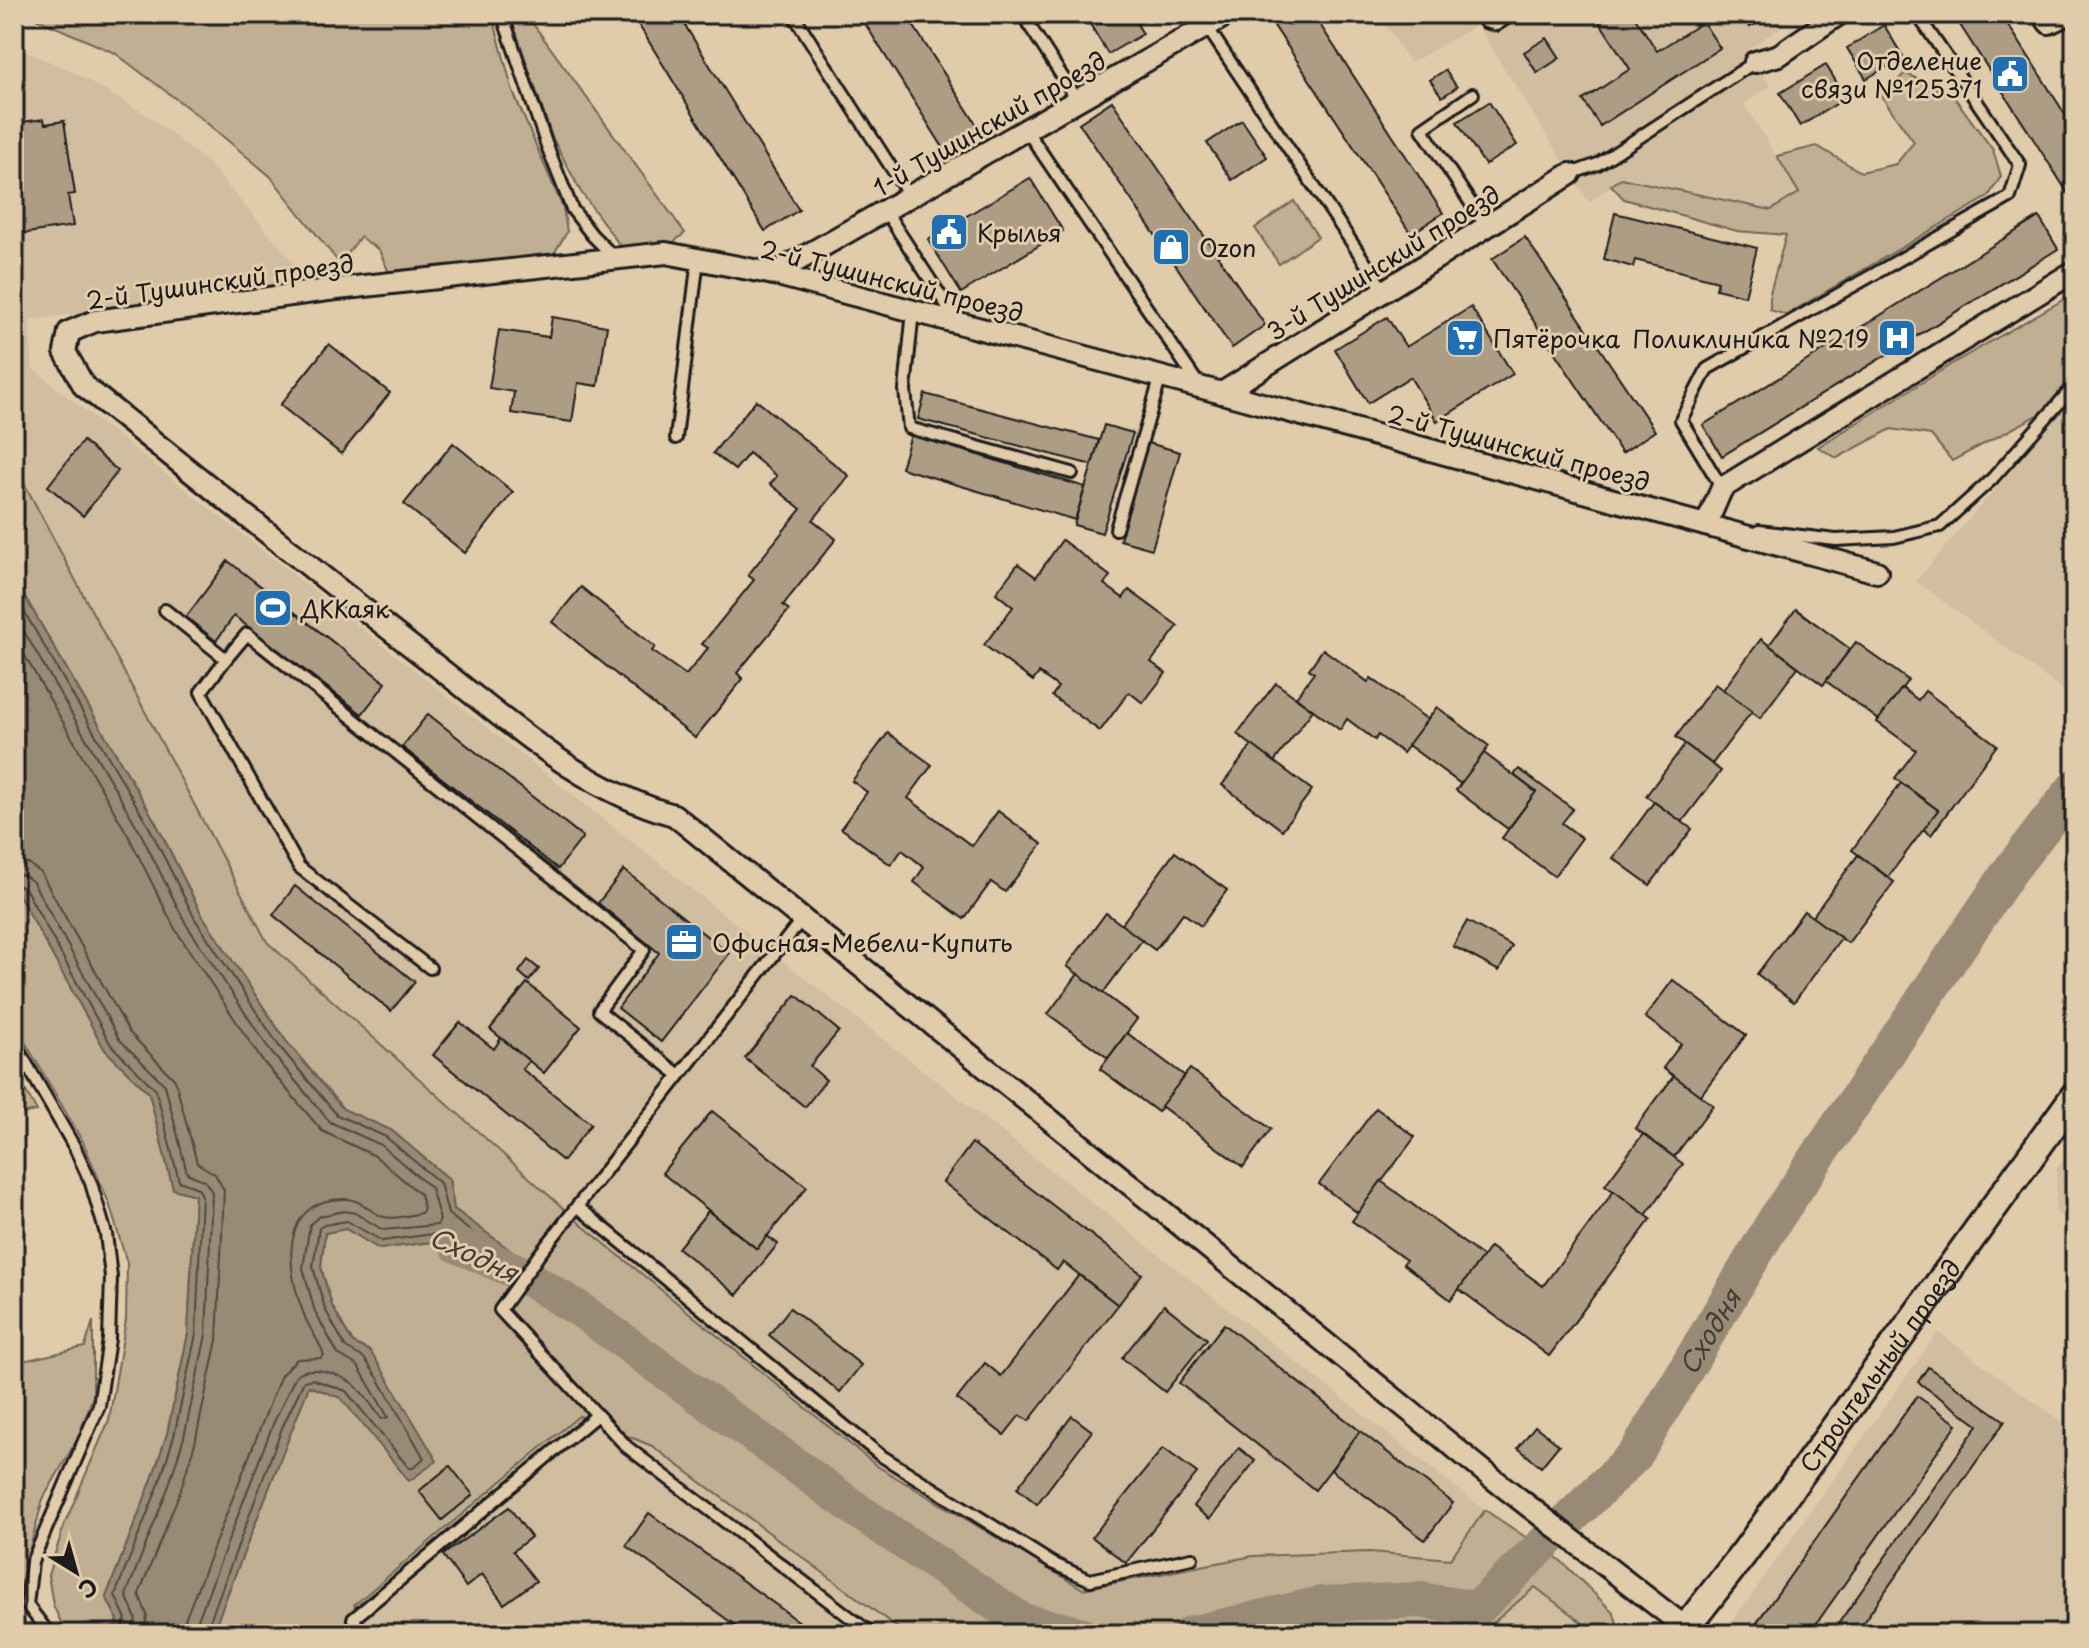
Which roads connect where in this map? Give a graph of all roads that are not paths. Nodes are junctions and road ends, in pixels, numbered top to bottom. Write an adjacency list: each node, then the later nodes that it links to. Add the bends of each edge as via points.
1 (502, 14): 20 (lane, via 572,209)
2 (793, 14): 17 (lane)
3 (1022, 14): 14 (lane)
4 (1228, 14): 11 (street, 1-й Тушинский проезд)
5 (1480, 14): 6 (lane, via 1496,25)
6 (1513, 14)
7 (1839, 14): 12 (street, via 1779,55)
8 (1917, 14): 33 (lane, via 2020,165 2010,197 1707,369 1681,420)
9 (2043, 14): 10 (street, via 2049,23)
10 (2068, 14)
11 (1207, 27): 14 (street, 1-й Тушинский проезд); 24 (lane)
12 (1755, 62): 16 (lane, via 1598,164)
13 (1473, 94): 19 (lane, via 1422,129)
14 (1078, 101): 15 (street, 1-й Тушинский проезд)
15 (1027, 131): 17 (street, 1-й Тушинский проезд); 29 (lane)
16 (1570, 174): 19 (street, 3-й Тушинский проезд)
17 (910, 198): 18 (street, 1-й Тушинский проезд)
18 (886, 212): 23 (street, 1-й Тушинский проезд); 26 (lane)
19 (1487, 228): 24 (street, 3-й Тушинский проезд)
20 (615, 258): 21 (street, 2-й Тушинский проезд, via 666,253); 39 (street, 2-й Тушинский проезд, via 95,321 69,332 65,352 84,386 563,764 643,807 674,815)
21 (698, 259): 23 (street, 2-й Тушинский проезд); 31 (lane)
22 (2075, 271): 33 (street)
23 (774, 274): 25 (street, 2-й Тушинский проезд)
24 (1385, 292): 30 (street, 3-й Тушинский проезд)
25 (913, 311): 26 (street, 2-й Тушинский проезд); 32 (lane, via 905,390 909,428)
26 (958, 323): 27 (street, 2-й Тушинский проезд)
27 (1161, 376): 29 (street, 2-й Тушинский проезд); 35 (lane)
28 (2075, 385): 34 (lane, via 1992,479 1940,526 1894,537 1836,540)
29 (1200, 387): 30 (street, 2-й Тушинский проезд)
30 (1222, 393): 34 (street, 2-й Тушинский проезд)
31 (676, 438)
32 (1072, 473)
33 (1722, 488): 34 (street)
34 (1706, 525): 36 (street, 2-й Тушинский проезд)
35 (1116, 529)
36 (1877, 572)
37 (165, 610): 38 (lane)
38 (226, 659): 40 (lane, via 201,692 299,867); 42 (lane, via 247,634 644,950 599,1011)
39 (802, 919): 42 (lane); 47 (street)
40 (430, 968)
41 (14, 1042): 48 (lane, via 91,1183 106,1234 111,1277 99,1406 32,1562 27,1605)
42 (679, 1075): 44 (lane)
43 (2075, 1095): 47 (street, Строительный проезд)
44 (577, 1206): 45 (lane, via 500,1310); 46 (lane, via 880,1455 1052,1563 1090,1580)
45 (597, 1415): 49 (lane, via 353,1619); 50 (lane, via 627,1447)
46 (1192, 1558)
47 (1683, 1631)
48 (45, 1632)
49 (364, 1634)
50 (872, 1634)

